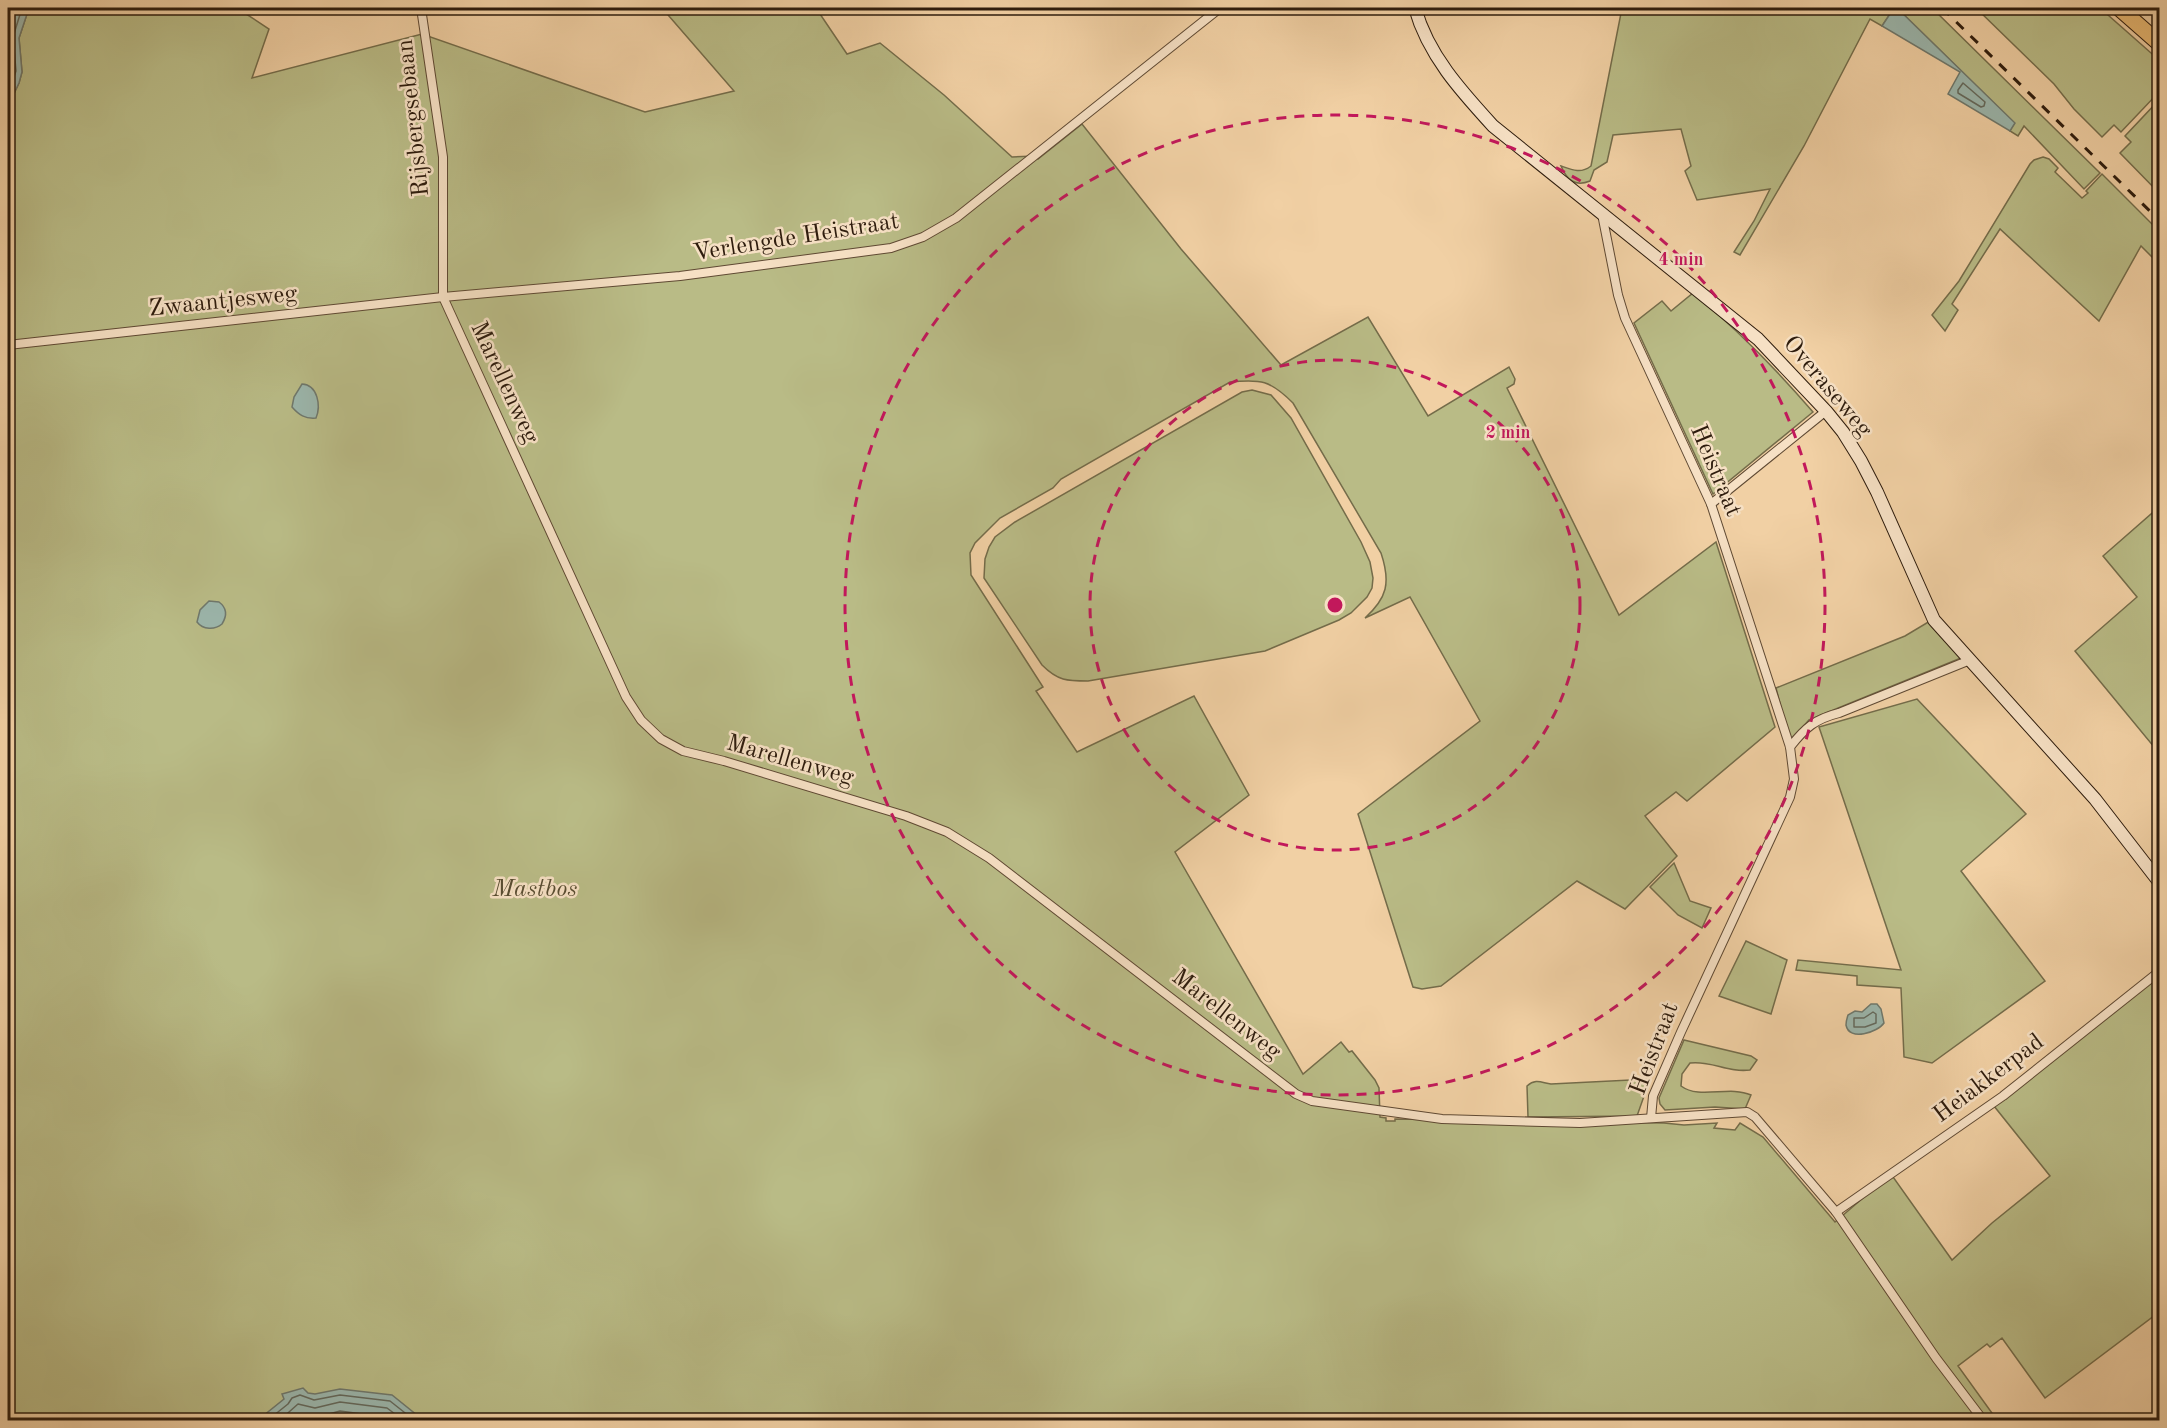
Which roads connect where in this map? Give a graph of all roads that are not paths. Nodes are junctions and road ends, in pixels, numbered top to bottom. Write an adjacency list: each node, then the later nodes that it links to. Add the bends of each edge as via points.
1 (421, 8): 7 (street, Rijsbergsebaan, via 443,157)
2 (1220, 8): 7 (street, Verlengde Heistraat, via 956,218 923,237 891,248 680,276)
3 (1415, 8): 6 (street, Overaseweg, via 1438,59 1460,90 1493,126)
4 (2119, 8): 5 (highway)
5 (2160, 44)
6 (1601, 213): 9 (street, Overaseweg, via 1758,339); 10 (street, Heistraat, via 1625,318)
7 (443, 297): 8 (street, Zwaantjesweg); 15 (street, Marellenweg, via 626,697 661,740 683,751 906,816 946,832 989,858 1296,1094 1312,1101 1442,1119 1580,1123)
8 (8, 345)
9 (1826, 411): 10 (street); 11 (street, Overaseweg, via 1861,461 1934,620)
10 (1711, 504): 12 (street, Heistraat)
11 (1970, 660): 12 (street, via 1821,717); 13 (street, Overaseweg, via 2120,828)
12 (1790, 747): 15 (street, Heistraat, via 1794,780 1790,797 1653,1096)
13 (2160, 883)
14 (2160, 971): 16 (street, Heiakkerpad, via 2003,1096)
15 (1652, 1118): 16 (street, Heistraat, via 1747,1112)
16 (1836, 1212): 17 (street, Heistraat)
17 (1983, 1420)

